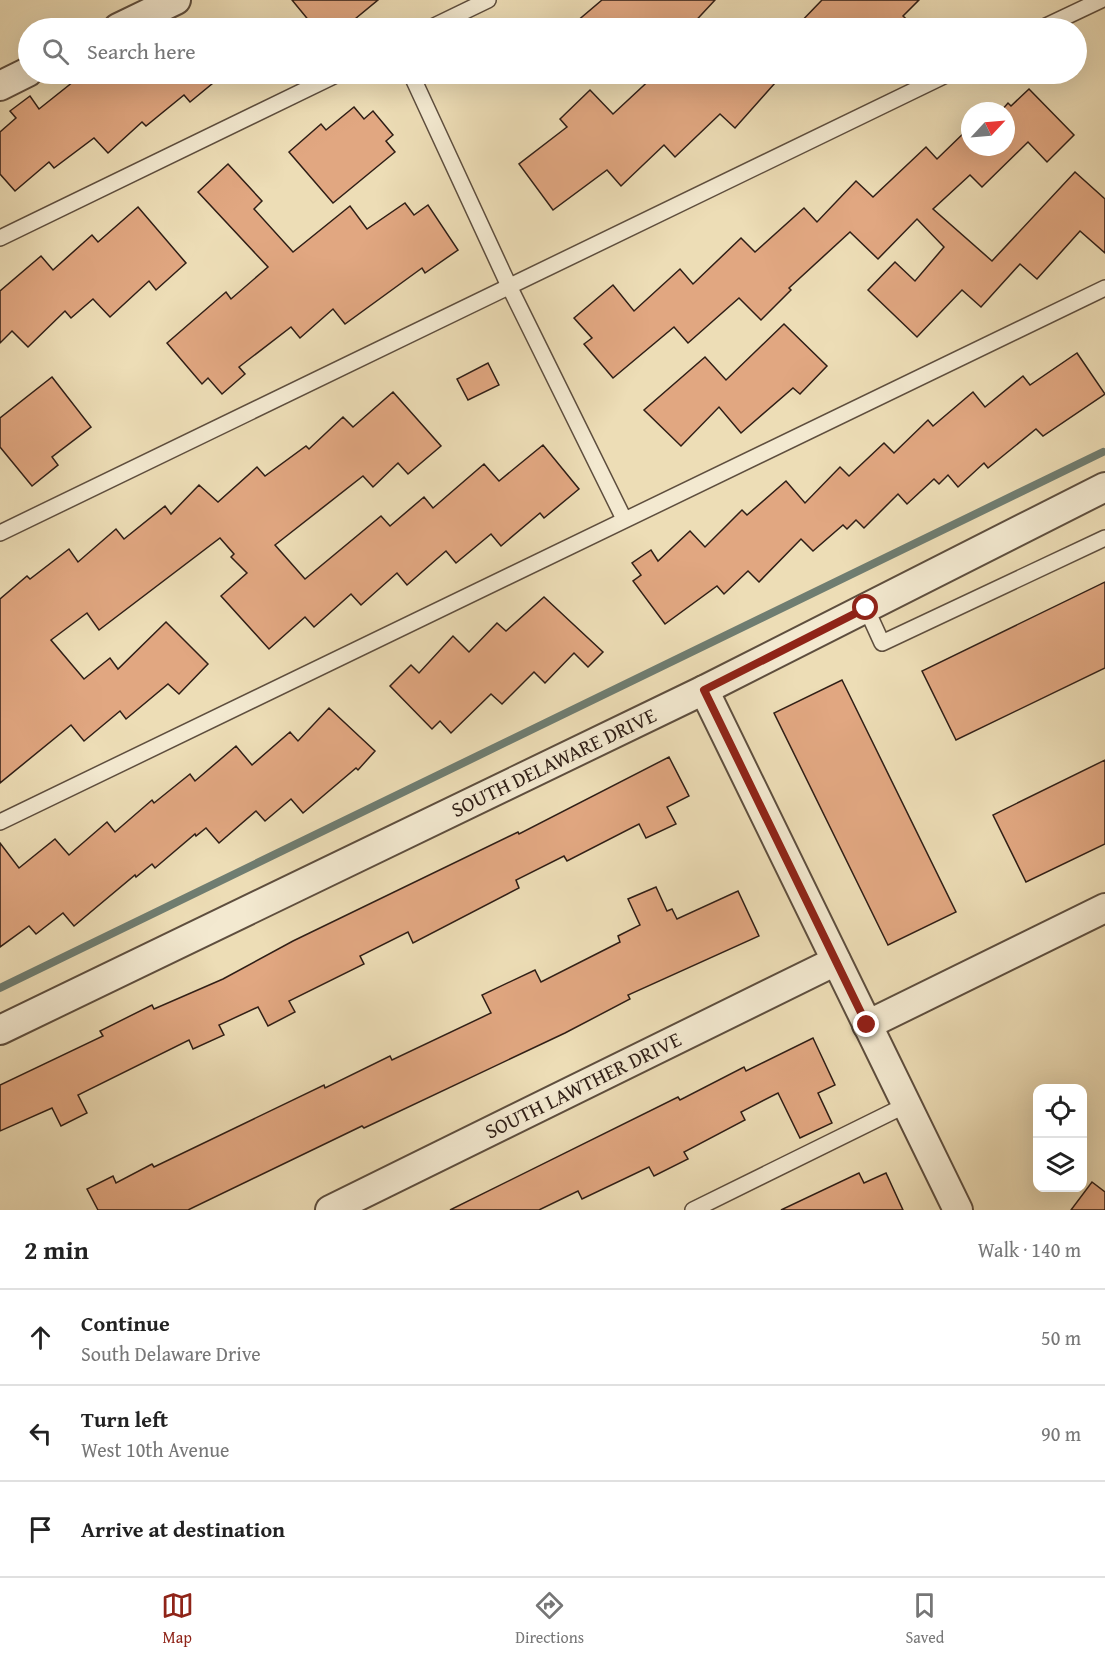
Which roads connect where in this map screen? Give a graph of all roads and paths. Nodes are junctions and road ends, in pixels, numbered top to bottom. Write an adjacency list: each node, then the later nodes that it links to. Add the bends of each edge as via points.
1 (176, 0): 4 (street)
2 (488, 0): 5 (lane)
3 (1101, 0): 6 (lane)
4 (139, 18)
5 (451, 18)
6 (1063, 18)
7 (18, 77): 11 (street)
8 (318, 84): 12 (lane)
9 (416, 84): 13 (lane)
10 (927, 84): 13 (lane)
11 (0, 86)
12 (0, 238)
13 (509, 286): 16 (lane); 17 (lane)
14 (1105, 288): 16 (lane)
15 (1105, 487): 19 (street, SOUTH DELAWARE DRIVE)
16 (624, 519): 21 (lane)
17 (0, 532)
18 (1105, 538): 19 (lane, via 882,644)
19 (866, 608): 20 (street, SOUTH DELAWARE DRIVE)
20 (704, 690): 23 (street); 25 (street, SOUTH DELAWARE DRIVE)
21 (0, 822)
22 (1105, 908): 24 (street)
23 (836, 962): 24 (street); 27 (street, SOUTH LAWTHER DRIVE)
24 (867, 1025): 26 (street)
25 (0, 1030)
26 (906, 1105): 28 (lane); 29 (street)
27 (330, 1210)
28 (693, 1210)
29 (958, 1210)

